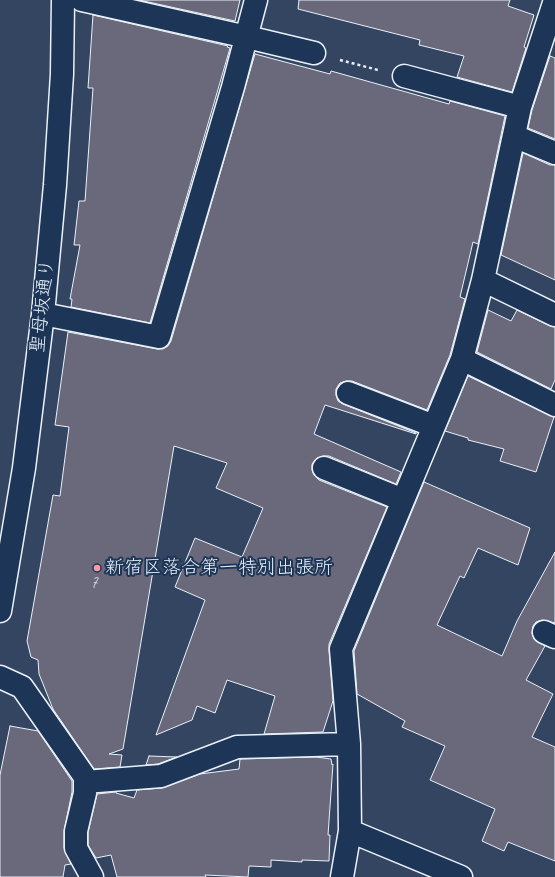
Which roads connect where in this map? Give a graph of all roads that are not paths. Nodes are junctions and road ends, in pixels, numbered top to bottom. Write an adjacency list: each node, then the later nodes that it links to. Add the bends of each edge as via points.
1 (62, 0): 12 (street, 聖母坂通り, via 62,74 55,185)
2 (82, 0): 5 (street)
3 (256, 0): 5 (street)
4 (555, 0): 8 (street)
5 (247, 37): 6 (street); 12 (street, via 159,337)
6 (314, 53)
7 (404, 76): 8 (street)
8 (520, 107): 9 (street)
9 (514, 136): 10 (street); 11 (street)
10 (555, 153)
11 (483, 280): 13 (street); 14 (street)
12 (42, 314): 20 (street, 聖母坂通り, via 24,468)
13 (555, 314)
14 (462, 359): 16 (street); 17 (street)
15 (348, 393): 17 (street)
16 (555, 405)
17 (434, 426): 19 (street)
18 (324, 468): 19 (street)
19 (404, 500): 22 (street, via 341,649)
20 (0, 608)
21 (0, 677): 23 (street, via 22,687 85,777)
22 (349, 744): 23 (street, via 237,747 161,776); 24 (street)
23 (85, 782): 25 (street, via 76,831 76,848)
24 (350, 831): 26 (street); 27 (street)
25 (92, 877)
26 (342, 877)
27 (461, 877)

